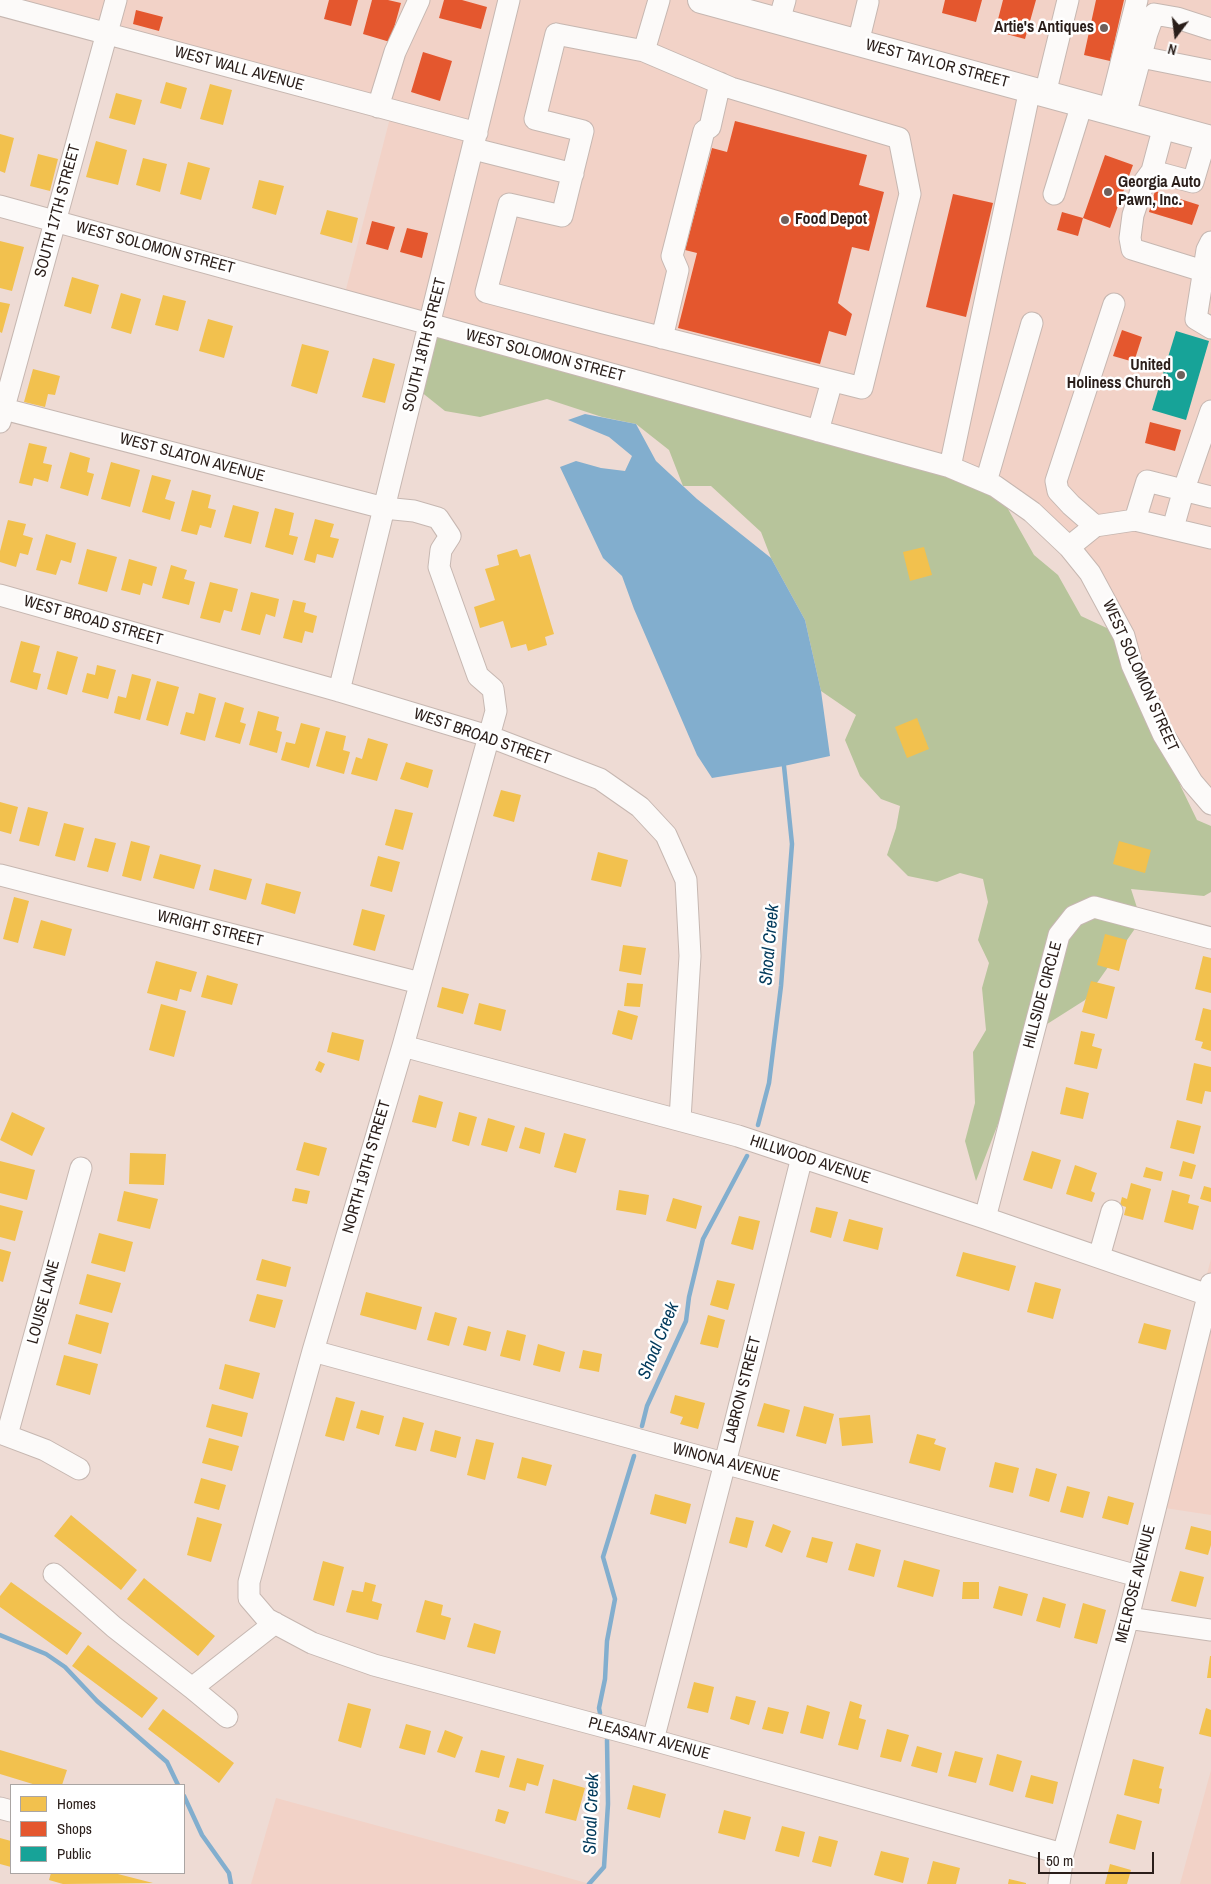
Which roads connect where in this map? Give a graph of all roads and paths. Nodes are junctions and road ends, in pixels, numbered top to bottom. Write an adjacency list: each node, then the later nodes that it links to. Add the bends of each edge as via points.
1 (116, 0): 12 (street, SOUTH 17TH STREET)
2 (419, 0): 20 (street, via 395,52)
3 (509, 0): 23 (street, SOUTH 18TH STREET)
4 (659, 0): 14 (street)
5 (701, 0): 10 (main road, WEST TAYLOR STREET)
6 (1068, 0): 18 (street)
7 (1137, 0): 21 (street)
8 (868, 2): 13 (street)
9 (0, 5): 12 (street, WEST WALL AVENUE)
10 (782, 11): 13 (main road, WEST TAYLOR STREET)
11 (1211, 29): 15 (street, via 1154,14)
12 (106, 34): 20 (street, WEST WALL AVENUE); 29 (street, SOUTH 17TH STREET)
13 (858, 43): 18 (main road, WEST TAYLOR STREET)
14 (644, 51): 17 (street); 26 (street, via 556,34 534,119 583,132)
15 (1141, 57): 16 (street); 21 (street)
16 (1211, 71)
17 (720, 83): 36 (street, via 710,127 704,131 672,256 678,270); 37 (street, via 899,138 910,194 862,388)
18 (1038, 92): 19 (main road, WEST TAYLOR STREET); 42 (street)
19 (1082, 104): 21 (main road, WEST TAYLOR STREET); 27 (street)
20 (378, 106): 23 (street, WEST WALL AVENUE)
21 (1117, 113): 22 (main road, WEST TAYLOR STREET)
22 (1168, 127): 24 (main road, WEST TAYLOR STREET); 25 (street)
23 (476, 141): 26 (street, WEST WALL AVENUE); 34 (street, SOUTH 18TH STREET)
24 (1208, 145): 25 (street, via 1193,182)
25 (1152, 171): 31 (street, via 1144,182 1133,215 1132,248)
26 (572, 174): 36 (street, via 562,216 509,204 486,292)
27 (1054, 194)
28 (0, 206): 29 (street, WEST SOLOMON STREET)
29 (56, 221): 34 (street, WEST SOLOMON STREET); 39 (street, SOUTH 17TH STREET)
30 (1211, 242): 31 (street)
31 (1203, 271): 35 (street, via 1196,320)
32 (1114, 304): 48 (street, via 1056,481 1058,491 1071,506)
33 (1032, 323): 43 (street)
34 (431, 324): 40 (street, WEST SOLOMON STREET); 46 (street, SOUTH 18TH STREET)
35 (1211, 328)
36 (662, 338): 37 (street)
37 (832, 381): 40 (street)
38 (1211, 412): 41 (street)
39 (1, 414): 46 (street, WEST SLATON AVENUE)
40 (818, 430): 42 (street, WEST SOLOMON STREET)
41 (1204, 456): 44 (street)
42 (950, 467): 43 (street, WEST SOLOMON STREET)
43 (986, 482): 51 (street, WEST SOLOMON STREET, via 1032,512)
44 (1184, 489): 45 (street); 47 (street, via 1147,481); 49 (street)
45 (1211, 497)
46 (384, 508): 53 (street, SOUTH 18TH STREET); 54 (street, WEST SLATON AVENUE, via 414,511 438,518 450,536 441,550 439,567 478,676 493,689 496,711)
47 (1136, 520): 48 (street); 49 (street)
48 (1095, 526): 51 (street)
49 (1173, 528): 50 (street)
50 (1211, 538)
51 (1069, 547): 55 (street, WEST SOLOMON STREET, via 1106,598 1163,734 1192,782)
52 (0, 595): 53 (street, WEST BROAD STREET)
53 (340, 690): 54 (street, WEST BROAD STREET)
54 (488, 736): 58 (street, NORTH 19TH STREET); 60 (street, WEST BROAD STREET, via 600,779 640,807 666,834 686,880 690,956)
55 (1211, 804)
56 (0, 875): 58 (street, WRIGHT STREET)
57 (1211, 938): 64 (street, HILLSIDE CIRCLE, via 1094,907 1074,916 1069,922 1059,935)
58 (420, 983): 59 (street, NORTH 19TH STREET)
59 (403, 1046): 60 (street, HILLWOOD AVENUE); 67 (street, NORTH 19TH STREET)
60 (680, 1120): 61 (street, HILLWOOD AVENUE)
61 (802, 1156): 64 (street, HILLWOOD AVENUE); 69 (street, LABRON STREET)
62 (81, 1168): 68 (street, LOUISE LANE)
63 (1112, 1211): 65 (street)
64 (985, 1218): 65 (street, HILLWOOD AVENUE)
65 (1099, 1257): 66 (street, HILLWOOD AVENUE)
66 (1210, 1292): 72 (street, MELROSE AVENUE)
67 (313, 1351): 69 (street, WINONA AVENUE); 73 (street, NORTH 19TH STREET, via 249,1582)
68 (4, 1434): 70 (street, via 45,1450)
69 (725, 1462): 72 (street, WINONA AVENUE); 79 (street, LABRON STREET)
70 (79, 1469)
71 (54, 1574): 77 (street, via 114,1627)
72 (1138, 1576): 74 (street, MELROSE AVENUE)
73 (249, 1598): 75 (street, PLEASANT AVENUE)
74 (1128, 1618): 76 (street); 80 (street, MELROSE AVENUE)
75 (275, 1624): 77 (street); 79 (street, PLEASANT AVENUE, via 312,1643 374,1665)
76 (1211, 1630)
77 (192, 1688): 78 (street)
78 (227, 1717)
79 (653, 1740): 80 (street, PLEASANT AVENUE)
80 (1063, 1854): 81 (street, MELROSE AVENUE)
81 (1059, 1884)

